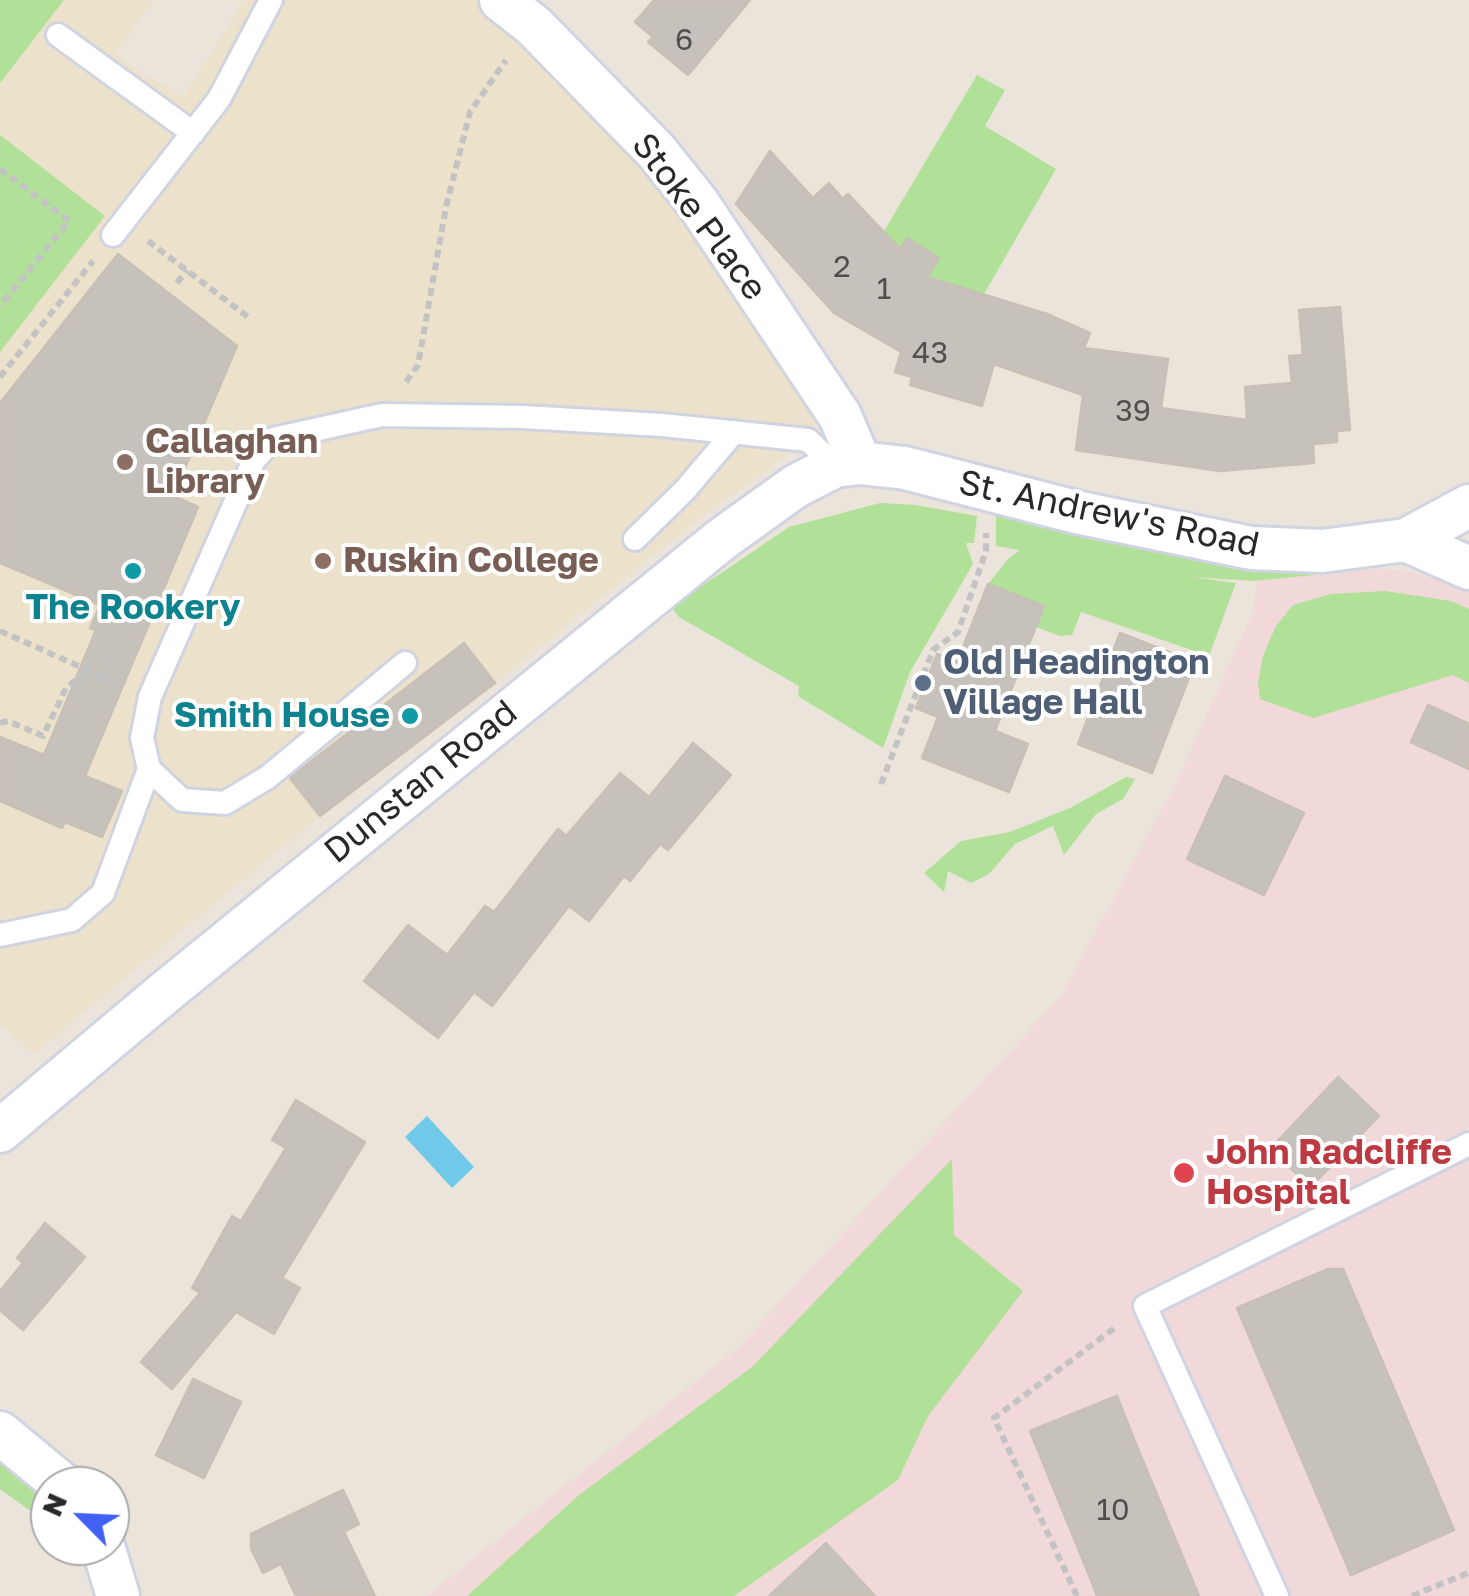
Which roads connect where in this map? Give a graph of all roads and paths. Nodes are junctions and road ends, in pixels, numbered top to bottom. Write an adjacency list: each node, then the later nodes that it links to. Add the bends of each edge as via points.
1 (270, 0): 4 (lane, via 219,99)
2 (518, 13): 12 (path, via 470,112 418,365); 14 (street, Stoke Place, via 657,152 697,202 840,416)
3 (58, 35): 4 (lane)
4 (193, 133): 6 (lane)
5 (0, 169): 9 (path, via 69,221)
6 (118, 229): 7 (path); 11 (path)
7 (187, 270): 8 (path); 10 (path)
8 (177, 283)
9 (0, 306)
10 (248, 317)
11 (0, 377)
12 (382, 416): 13 (lane, via 523,417); 25 (lane, via 274,439 254,460)
13 (734, 432): 14 (lane, via 808,440); 16 (lane)
14 (848, 464): 17 (street, St. Andrew's Road, via 905,468 1251,548 1322,552); 30 (street, Dunstan Road, via 796,486 722,539)
15 (1469, 506): 17 (street, St. Andrew's Road)
16 (635, 539)
17 (1406, 540): 19 (street)
18 (986, 552): 28 (path, via 958,632 933,650)
19 (1469, 568)
20 (0, 631): 23 (path)
21 (110, 654): 24 (path)
22 (405, 663): 27 (lane, via 268,777 225,803 182,800)
23 (88, 670): 24 (path); 26 (path, via 66,688 43,736)
24 (100, 676): 25 (path)
25 (150, 698): 27 (lane, via 142,738)
26 (0, 723)
27 (149, 769): 29 (lane, via 102,893 72,920)
28 (880, 784)
29 (0, 935)
30 (0, 1131)
31 (1469, 1144): 32 (lane)
32 (1146, 1306): 38 (path, via 994,1418); 39 (lane)
33 (0, 1433): 34 (street)
34 (40, 1466)
35 (108, 1566): 37 (street)
36 (1468, 1573): 40 (path)
37 (118, 1596)
38 (1077, 1596)
39 (1277, 1596)
40 (1412, 1596)

